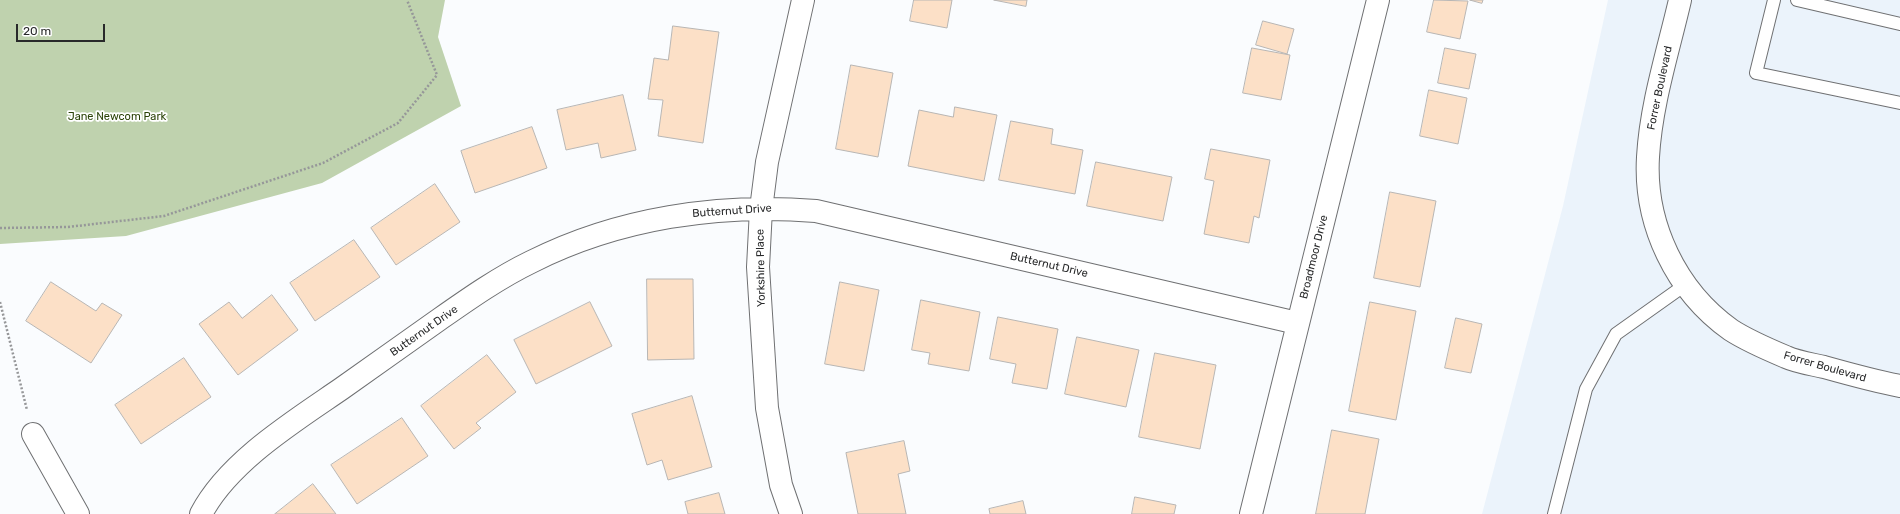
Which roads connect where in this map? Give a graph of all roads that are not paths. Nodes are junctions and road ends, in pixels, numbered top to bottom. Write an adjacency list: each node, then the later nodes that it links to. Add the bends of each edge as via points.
1 (803, 0): 8 (street, Yorkshire Place, via 767,162)
2 (1378, 0): 10 (street, Broadmoor Drive)
3 (1680, 0): 9 (street, Forrer Boulevard, via 1651,123 1648,159 1650,197 1657,229 1667,256)
4 (1774, 0): 7 (lane, via 1756,73)
5 (1797, 0): 6 (lane)
6 (1900, 24)
7 (1900, 103)
8 (761, 208): 10 (street, Butternut Drive, via 816,211); 14 (street, Butternut Drive, via 702,212 636,224 580,240 530,262 478,293 277,434 231,473); 15 (street, Yorkshire Place, via 758,267 767,408 782,485)
9 (1685, 285): 11 (street, Forrer Boulevard, via 1707,309 1731,329 1754,343 1787,358); 17 (lane, via 1616,334 1586,390)
10 (1298, 323): 16 (street, Broadmoor Drive)
11 (1900, 386)
12 (33, 434): 13 (street)
13 (78, 514)
14 (200, 514)
15 (791, 514)
16 (1251, 514)
17 (1554, 514)

